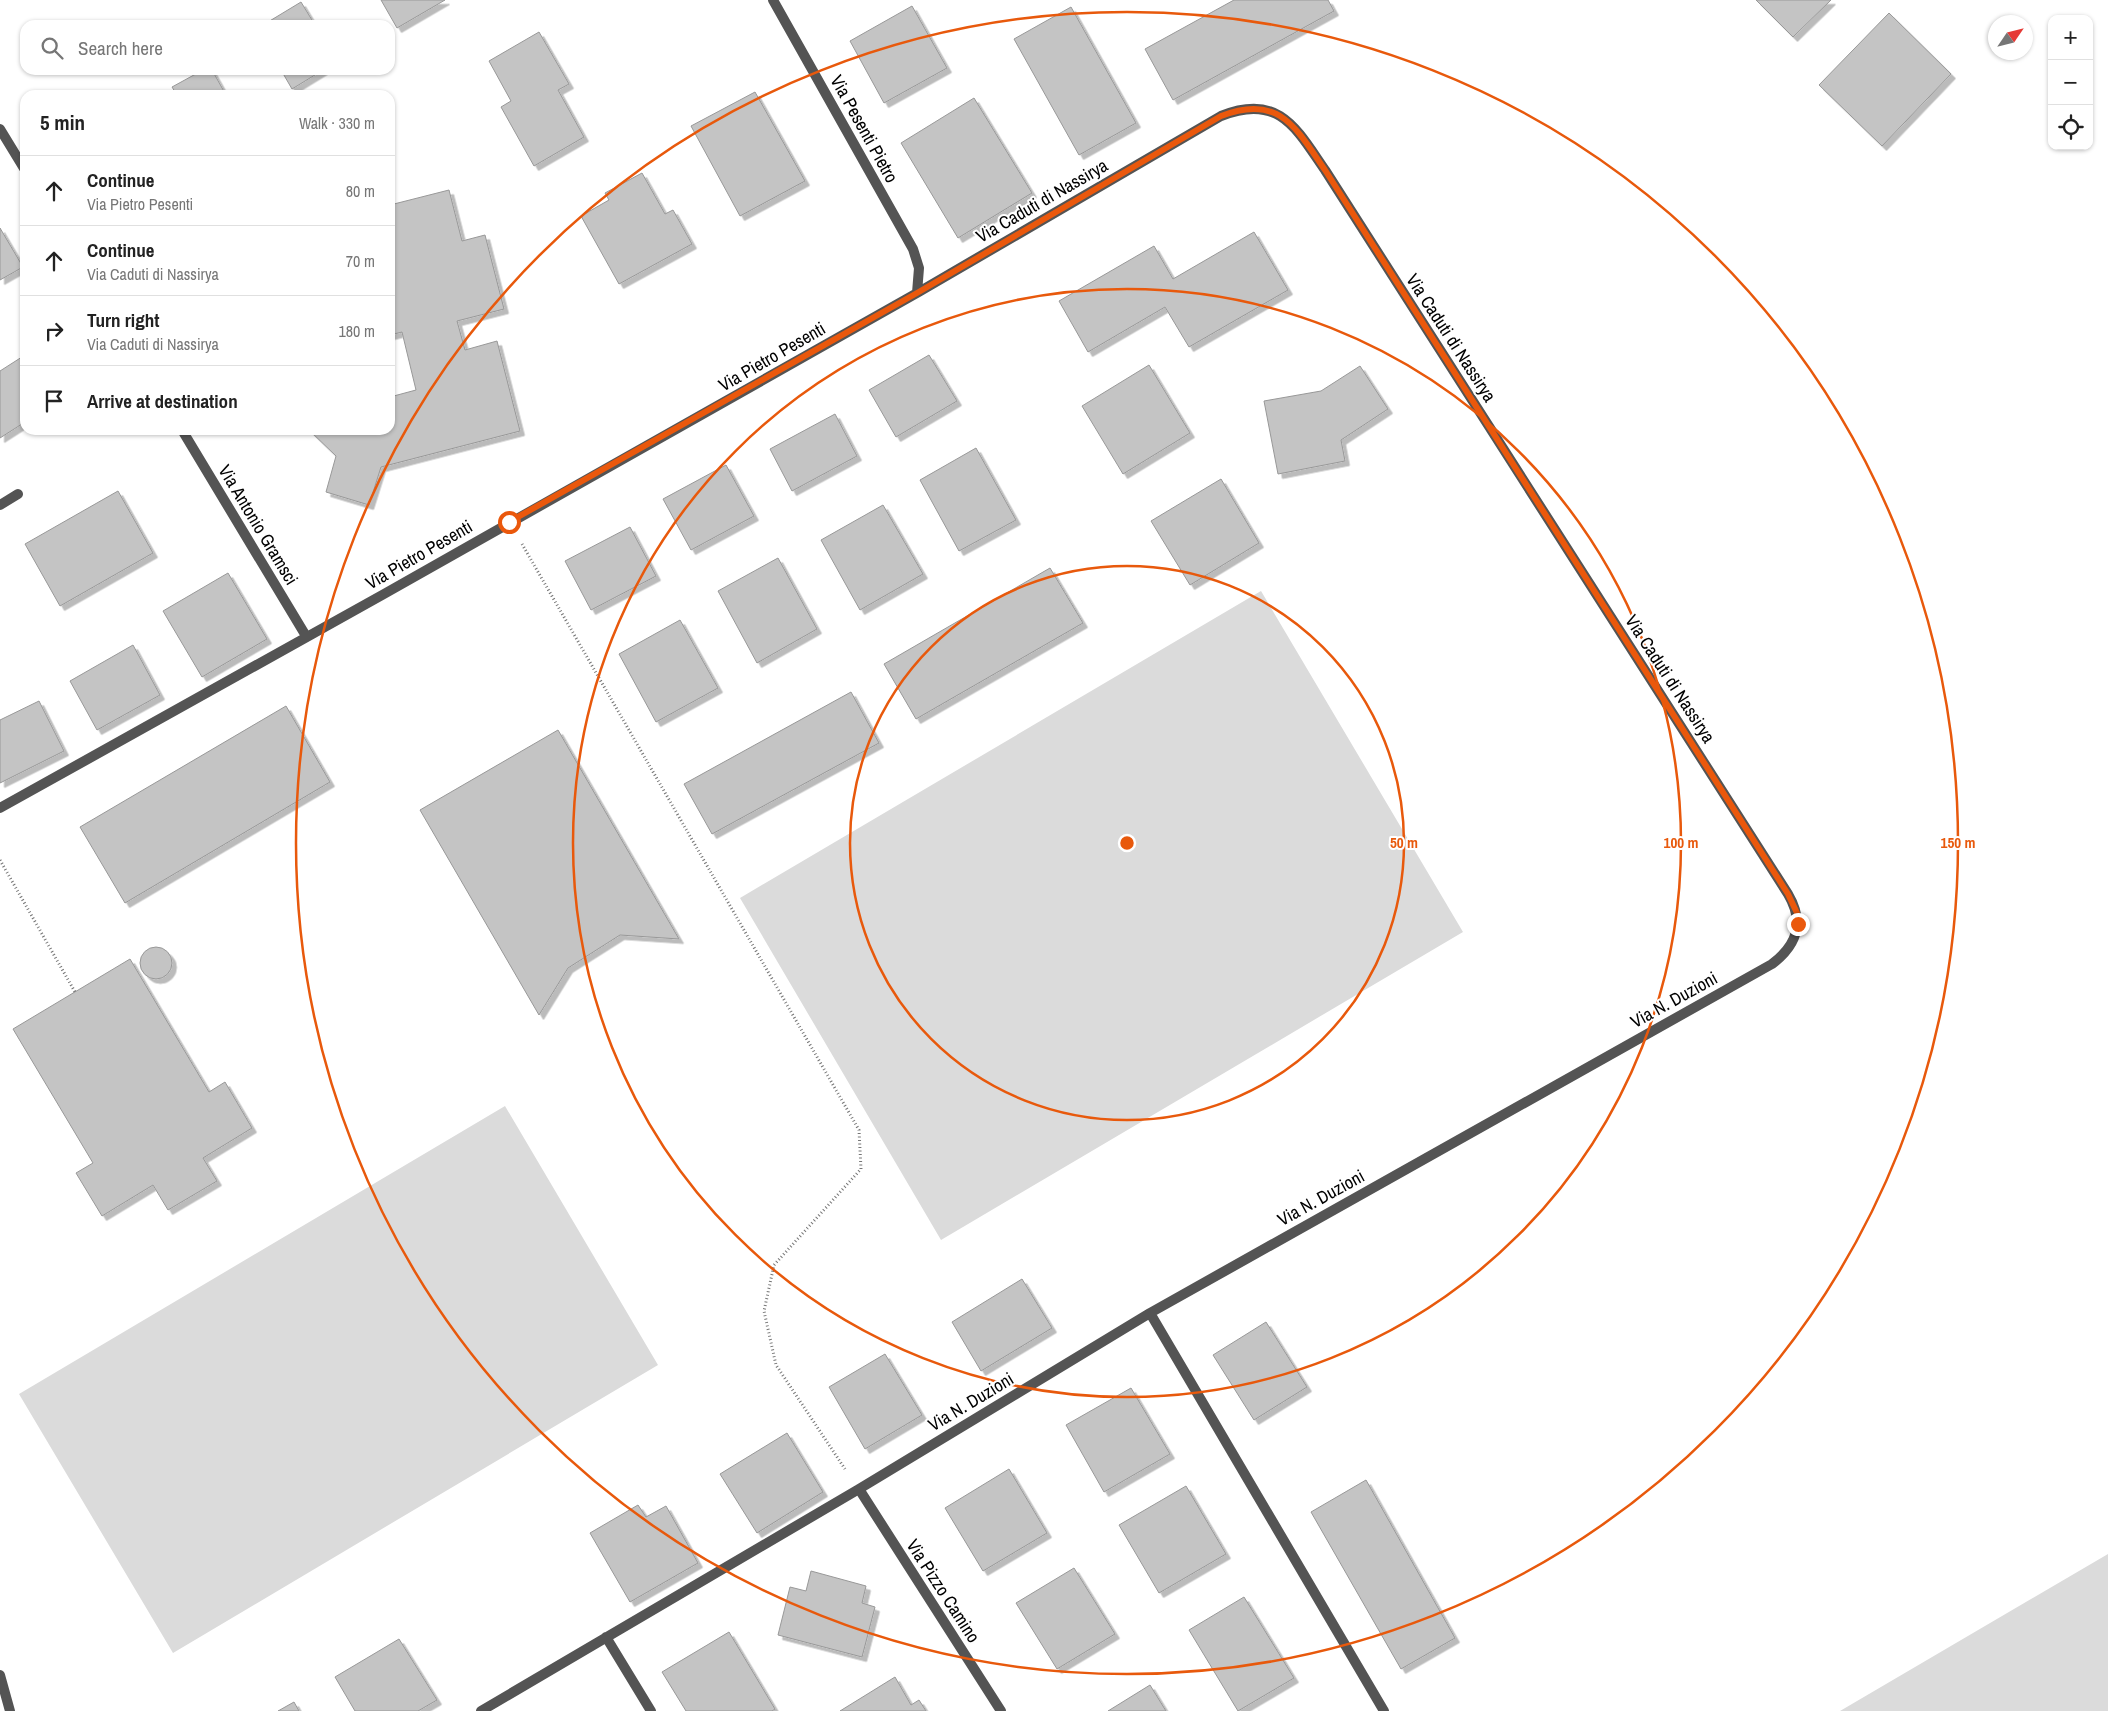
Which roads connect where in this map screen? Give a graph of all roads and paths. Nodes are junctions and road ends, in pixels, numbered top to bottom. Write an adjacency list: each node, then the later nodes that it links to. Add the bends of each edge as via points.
1 (773, 0): 4 (street, Via Pesenti Pietro, via 914,249 920,277)
2 (0, 129): 3 (street)
3 (20, 162)
4 (917, 293): 8 (street, Via Pietro Pesenti); 12 (street, Via Caduti di Nassirya, via 1221,116 1235,110 1259,109 1287,120 1325,170 1788,894 1797,913)
5 (185, 435): 9 (street, Via Antonio Gramsci)
6 (18, 494): 7 (street)
7 (0, 505)
8 (509, 522): 9 (street, Via Pietro Pesenti); 15 (path, via 859,1130 861,1169 774,1266 764,1311 776,1365)
9 (306, 636): 10 (street, Via Pietro Pesenti)
10 (0, 808)
11 (0, 860): 13 (path)
12 (1796, 936): 14 (street, Via N. Duzioni, via 1772,964)
13 (75, 992)
14 (1150, 1313): 15 (street, Via N. Duzioni); 22 (street)
15 (859, 1489): 16 (street, Via N. Duzioni); 21 (street, Via Pizzo Camino)
16 (606, 1637): 19 (street, Via N. Duzioni); 20 (street)
17 (0, 1675): 18 (street)
18 (10, 1711)
19 (481, 1711)
20 (651, 1711)
21 (1001, 1711)
22 (1384, 1711)

